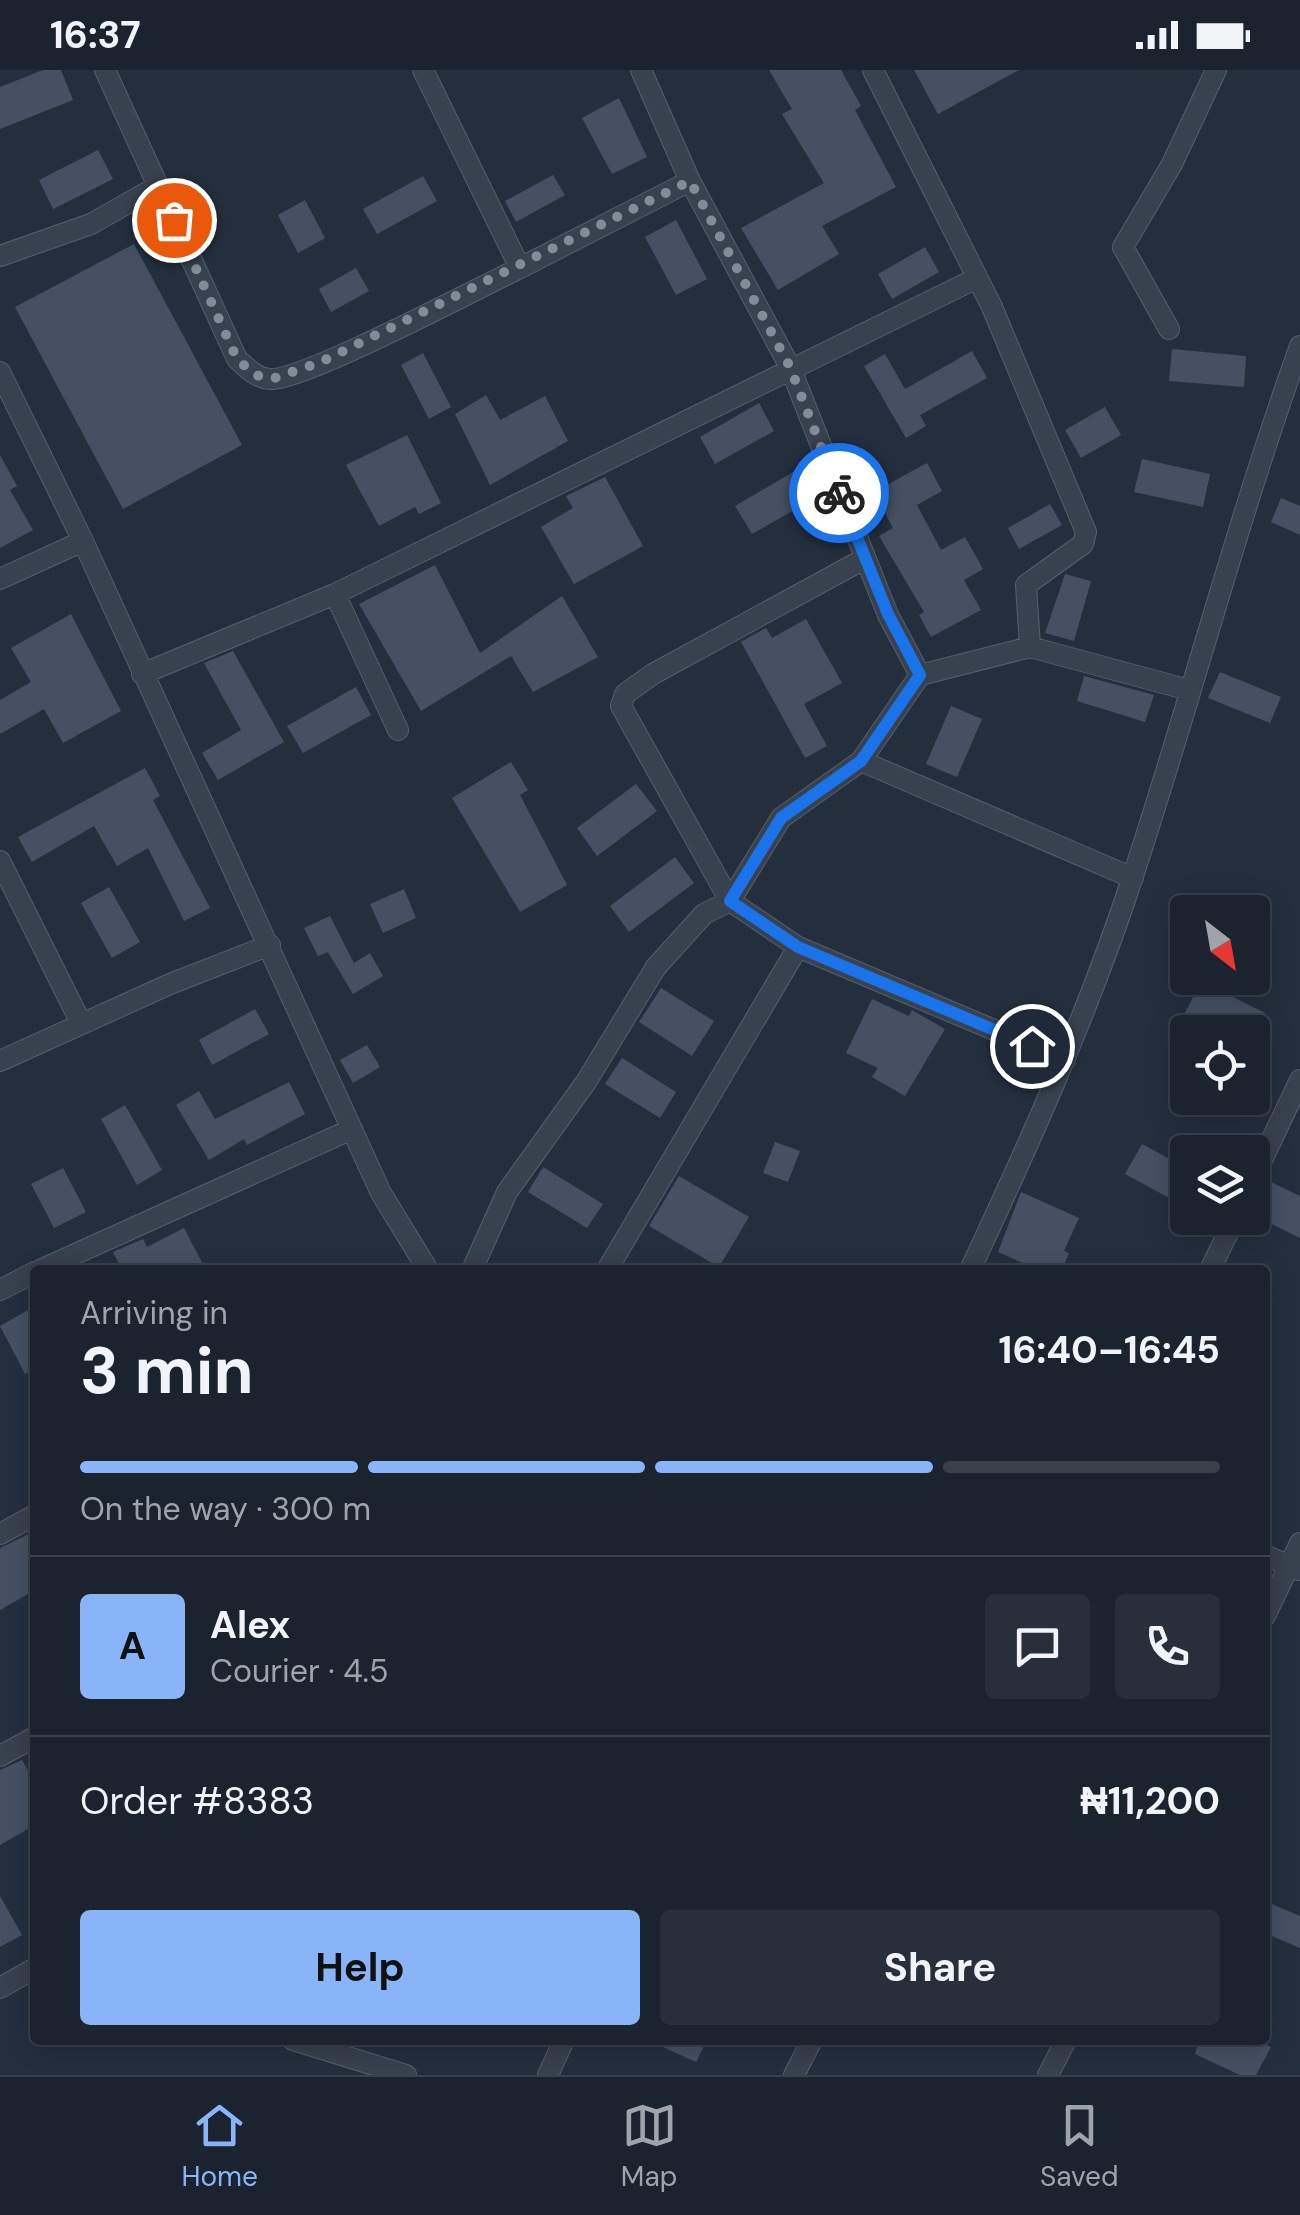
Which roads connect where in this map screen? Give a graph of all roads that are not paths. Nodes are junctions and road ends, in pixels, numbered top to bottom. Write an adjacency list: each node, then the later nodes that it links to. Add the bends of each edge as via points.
1 (423, 70): 9 (street)
2 (641, 70): 6 (street)
3 (873, 70): 10 (street)
4 (1216, 70): 11 (street, via 1123,247)
5 (111, 72): 7 (street)
6 (690, 181): 9 (street); 13 (street)
7 (158, 186): 8 (street, via 91,224); 9 (street, via 237,359 272,379)
8 (0, 256)
9 (520, 268)
10 (975, 279): 13 (street); 19 (street, via 1086,532 1083,544 1026,585)
11 (1169, 329)
12 (1300, 346): 22 (street)
13 (790, 367): 16 (street); 18 (street)
14 (0, 372): 15 (street)
15 (83, 540): 17 (street); 20 (street)
16 (864, 559): 21 (street); 27 (street, via 652,674 622,698)
17 (0, 580)
18 (335, 594): 20 (street); 23 (street)
19 (1030, 647): 21 (street); 22 (street)
20 (142, 674): 28 (street)
21 (920, 675): 24 (street)
22 (1189, 690): 26 (street)
23 (398, 730)
24 (861, 761): 26 (street); 27 (street, via 781,818)
25 (0, 861): 30 (street)
26 (1133, 878): 31 (street)
27 (730, 901): 29 (street); 39 (street, via 704,914 656,967 586,1082 507,1192)
28 (270, 946): 30 (street); 34 (street)
29 (798, 947): 31 (street); 40 (street)
30 (81, 1023): 32 (street)
31 (1065, 1060): 41 (street)
32 (0, 1061)
33 (1300, 1080): 35 (street)
34 (352, 1129): 37 (street); 38 (street)
35 (1270, 1143)
36 (1227, 1235): 42 (street)
37 (50, 1265)
38 (425, 1265)
39 (474, 1265)
40 (610, 1265)
41 (972, 1265)
42 (1212, 1265)
43 (30, 1275): 44 (street)
44 (0, 1290)
45 (30, 1519): 46 (street)
46 (0, 1534)
47 (1300, 1543): 49 (street)
48 (1270, 1558): 49 (street)
49 (1295, 1569): 50 (street)
50 (1270, 1608)
51 (30, 1740): 52 (street)
52 (0, 1756)
53 (30, 1971): 54 (street)
54 (0, 1988)
55 (311, 2045): 59 (street)
56 (562, 2045): 60 (street)
57 (809, 2045): 61 (street)
58 (1063, 2045): 62 (street)
59 (406, 2075)
60 (548, 2075)
61 (794, 2075)
62 (1048, 2075)

